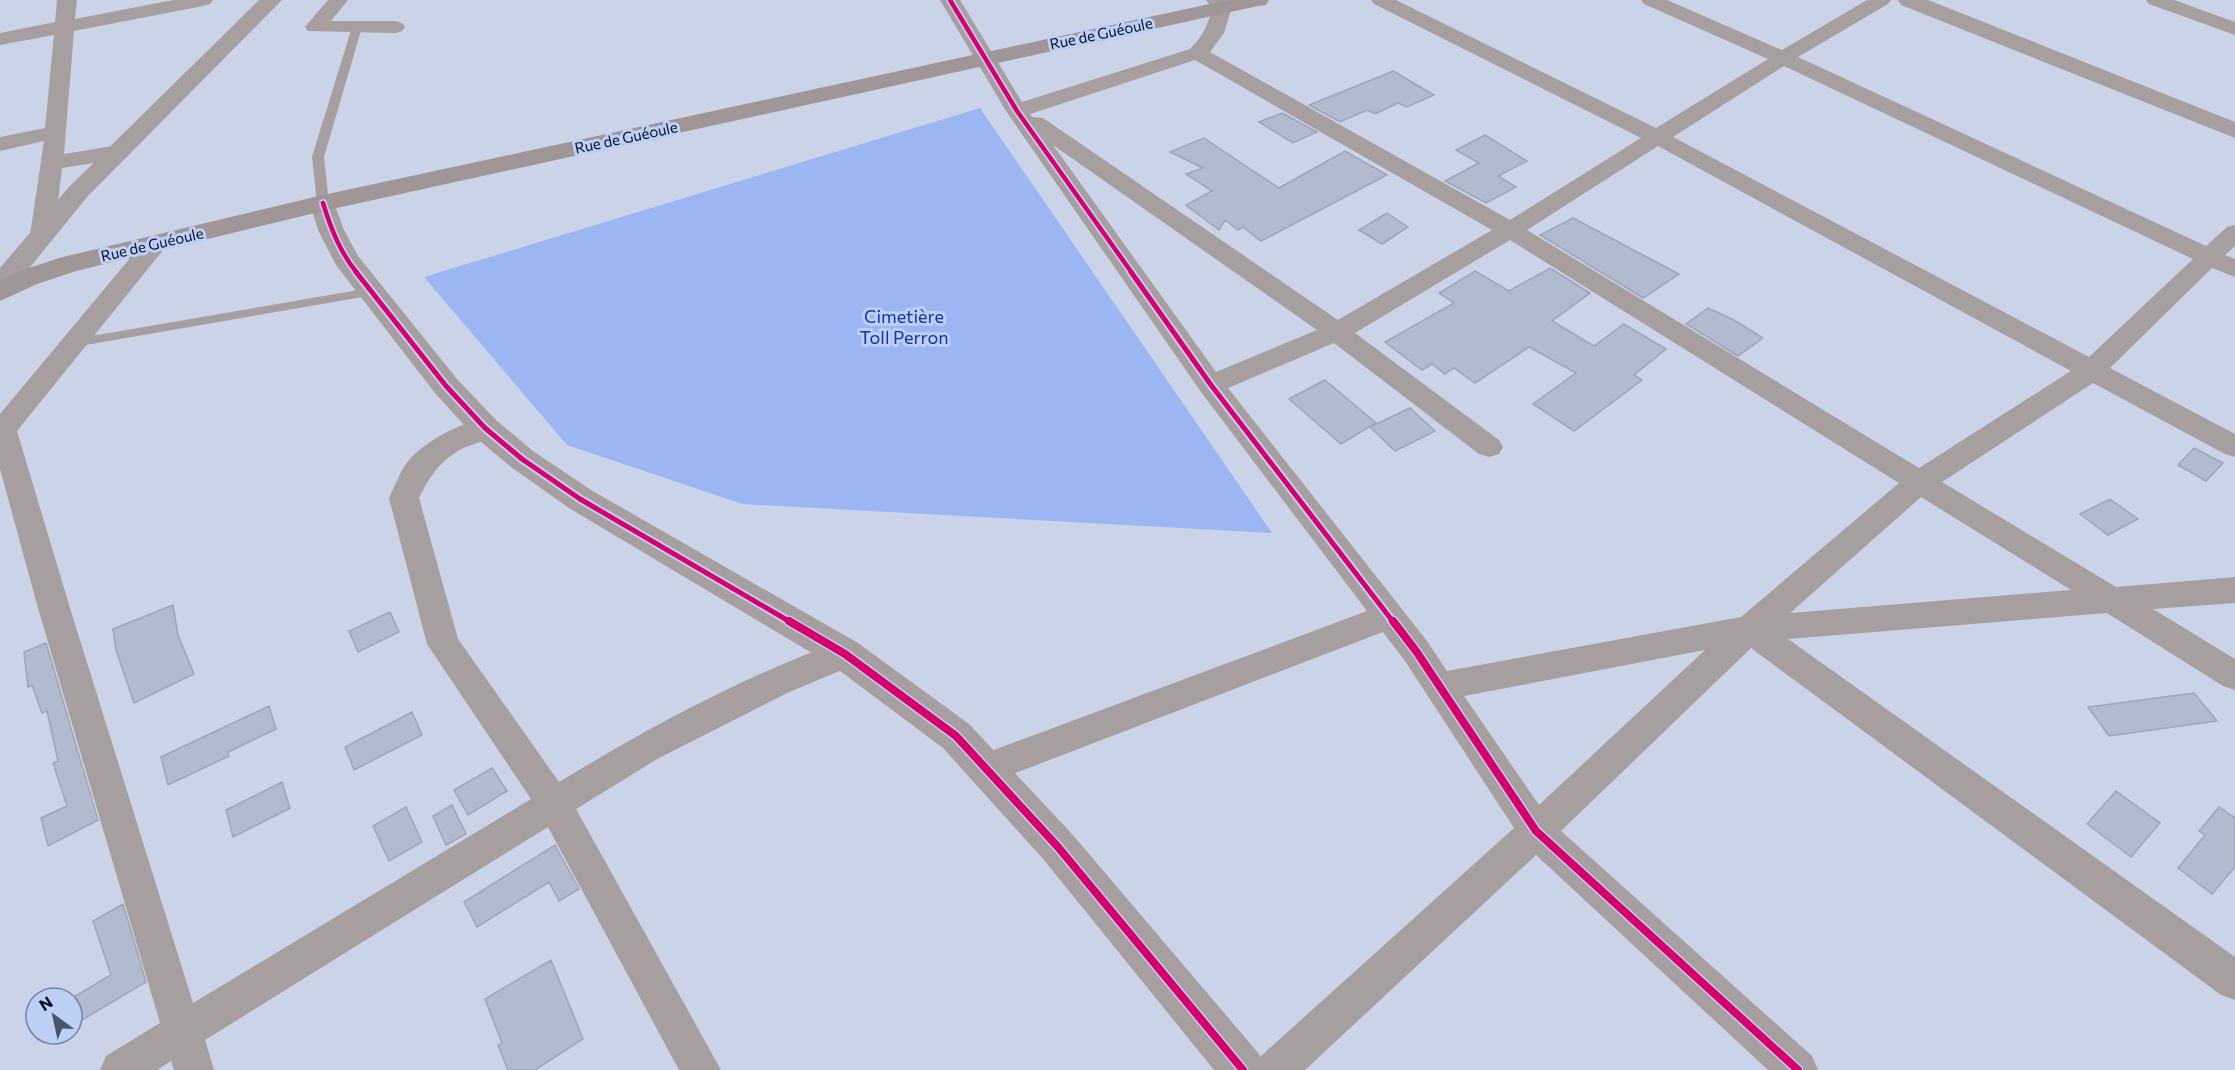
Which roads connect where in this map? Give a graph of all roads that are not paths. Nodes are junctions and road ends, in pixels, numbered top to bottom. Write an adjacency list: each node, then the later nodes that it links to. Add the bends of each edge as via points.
1 (67, 0): 13 (street)
2 (203, 0): 13 (street)
3 (271, 0): 26 (street)
4 (338, 0): 14 (street, via 315,27)
5 (950, 0): 19 (street)
6 (1258, 0): 12 (main road, Rue de Guéoule)
7 (1381, 0): 24 (street)
8 (1650, 0): 20 (street)
9 (1881, 0): 20 (street)
10 (1910, 0): 22 (street)
11 (2156, 0): 16 (street)
12 (1219, 3): 18 (street, via 1212,40); 19 (main road, Rue de Guéoule)
13 (63, 27): 17 (street); 23 (street)
14 (357, 27): 15 (street); 28 (lane, via 318,157)
15 (394, 27)
16 (2235, 29)
17 (0, 39)
18 (1197, 53): 21 (street); 29 (street)
19 (987, 58): 21 (street); 28 (main road, Rue de Guéoule)
20 (1784, 58): 24 (street); 33 (street)
21 (1017, 111): 37 (street); 40 (street)
22 (2235, 131)
23 (56, 132): 25 (street); 27 (street)
24 (1657, 137): 29 (street); 39 (street)
25 (0, 144)
26 (119, 152): 27 (street); 31 (street)
27 (52, 163): 31 (street)
28 (323, 203): 32 (main road, Rue de Guéoule); 36 (street, via 346,259)
29 (1510, 230): 37 (street); 45 (street)
30 (2235, 232): 33 (street)
31 (42, 235): 34 (street)
32 (155, 244): 35 (main road, Rue de Guéoule, via 69,264); 38 (street)
33 (2223, 263): 39 (street)
34 (0, 286)
35 (0, 292)
36 (370, 292): 38 (lane); 41 (street)
37 (1337, 332): 40 (street); 43 (street)
38 (74, 343): 42 (street)
39 (2091, 371): 44 (street); 45 (street)
40 (1211, 385): 48 (street)
41 (485, 428): 50 (street, via 580,500); 54 (street, via 447,444 419,468 404,498 443,644)
42 (2, 431): 57 (street)
43 (1489, 447)
44 (2235, 447)
45 (1918, 483): 47 (street); 49 (street)
46 (2235, 590): 47 (street)
47 (2114, 602): 49 (street); 51 (street)
48 (1387, 617): 52 (street); 53 (street)
49 (1750, 629): 52 (street); 55 (street); 56 (street)
50 (845, 654): 53 (street, via 956,736); 54 (street, via 657,742)
51 (2235, 676)
52 (1440, 686): 55 (street)
53 (987, 768): 61 (street, via 1058,847)
54 (554, 804): 57 (street); 60 (street)
55 (1536, 831): 62 (street); 63 (street)
56 (2235, 981)
57 (183, 1032): 58 (street); 59 (street)
58 (120, 1070)
59 (194, 1070)
60 (701, 1070)
61 (1243, 1070)
62 (1275, 1070)
63 (1798, 1070)

